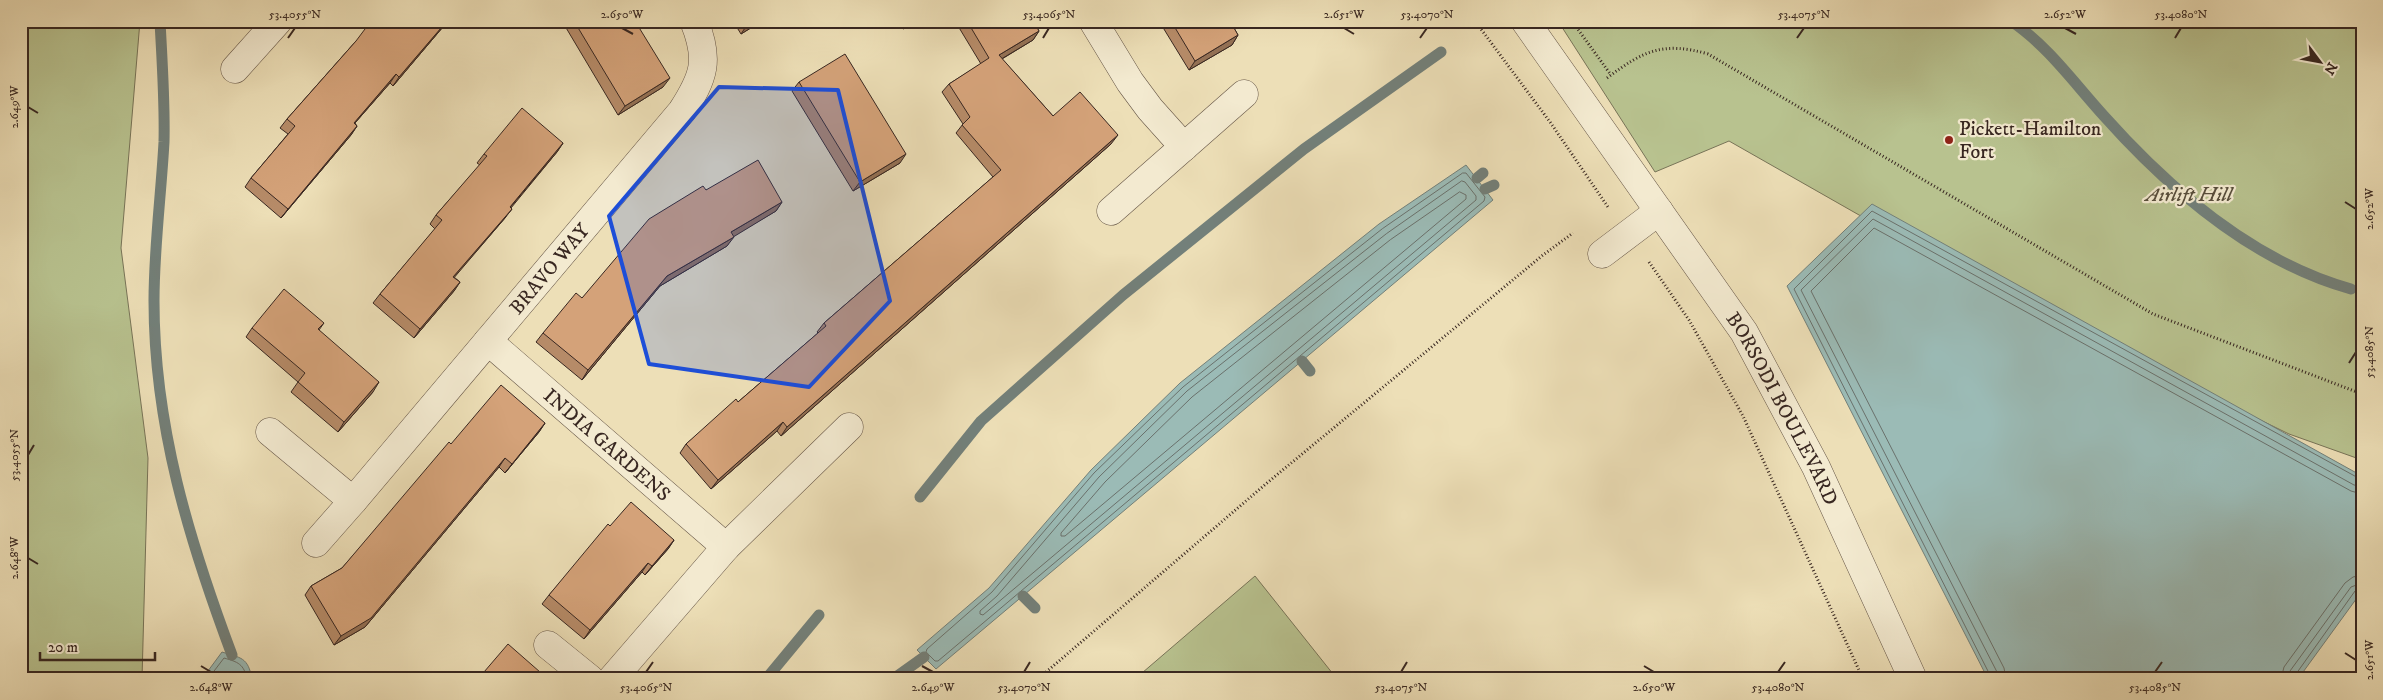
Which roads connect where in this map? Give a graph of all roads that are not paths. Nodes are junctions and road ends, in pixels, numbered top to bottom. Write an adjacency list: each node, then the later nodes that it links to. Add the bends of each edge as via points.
1 (694, 21): 11 (street, BRAVO WAY, via 704,68 692,96)
2 (1093, 21): 7 (street, via 1130,82)
3 (1525, 21): 9 (street, BORSODI BOULEVARD)
4 (268, 25): 5 (street)
5 (235, 69)
6 (1244, 94): 7 (street)
7 (1184, 147): 8 (street)
8 (1111, 211)
9 (1659, 211): 10 (street); 20 (street, BORSODI BOULEVARD, via 1744,332 1816,467)
10 (1602, 254)
11 (488, 341): 14 (street, BRAVO WAY); 16 (street, INDIA GARDENS)
12 (849, 427): 16 (street)
13 (270, 432): 14 (street)
14 (353, 500): 15 (street, BRAVO WAY)
15 (316, 544)
16 (726, 547): 19 (street)
17 (548, 645): 18 (street)
18 (590, 679)
19 (612, 679)
20 (1913, 679)

